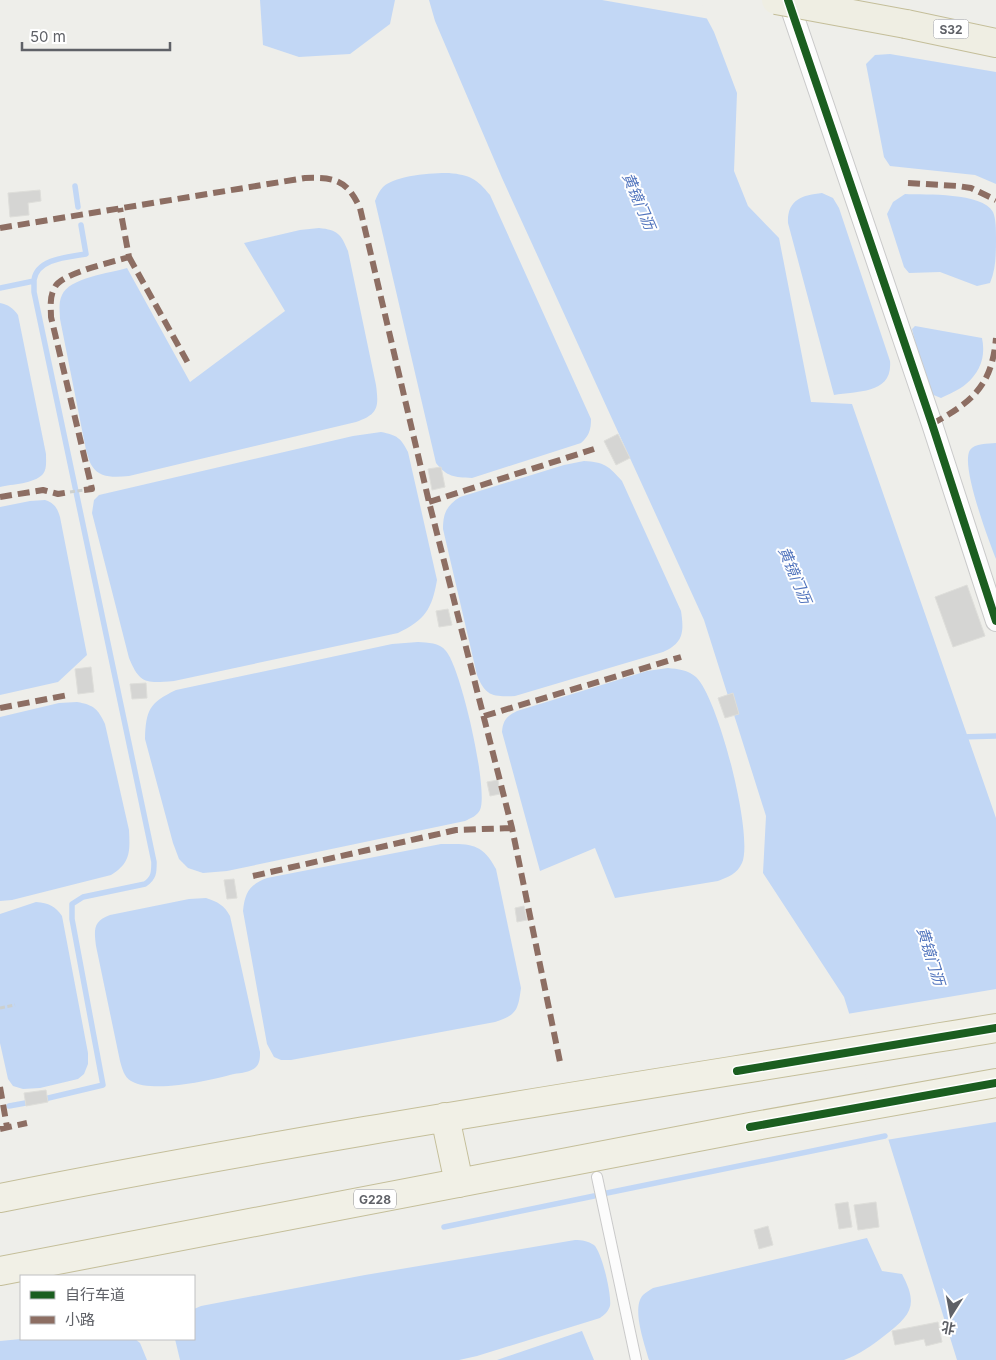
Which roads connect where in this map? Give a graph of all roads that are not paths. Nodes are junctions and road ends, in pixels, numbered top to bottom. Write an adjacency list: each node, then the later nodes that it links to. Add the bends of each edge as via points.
1 (776, 0): 3 (highway, S32, bridge)
2 (788, 0): 6 (street)
3 (906, 24): 4 (highway, S32); 5 (highway)
4 (996, 34)
5 (996, 42)
6 (996, 621)
7 (996, 1028): 9 (highway)
8 (996, 1083): 11 (highway, G228)
9 (445, 1118): 11 (highway); 12 (highway, via 140,1170)
10 (597, 1177): 14 (lane)
11 (460, 1183): 13 (highway, G228)
12 (0, 1198)
13 (0, 1271)
14 (636, 1360)

